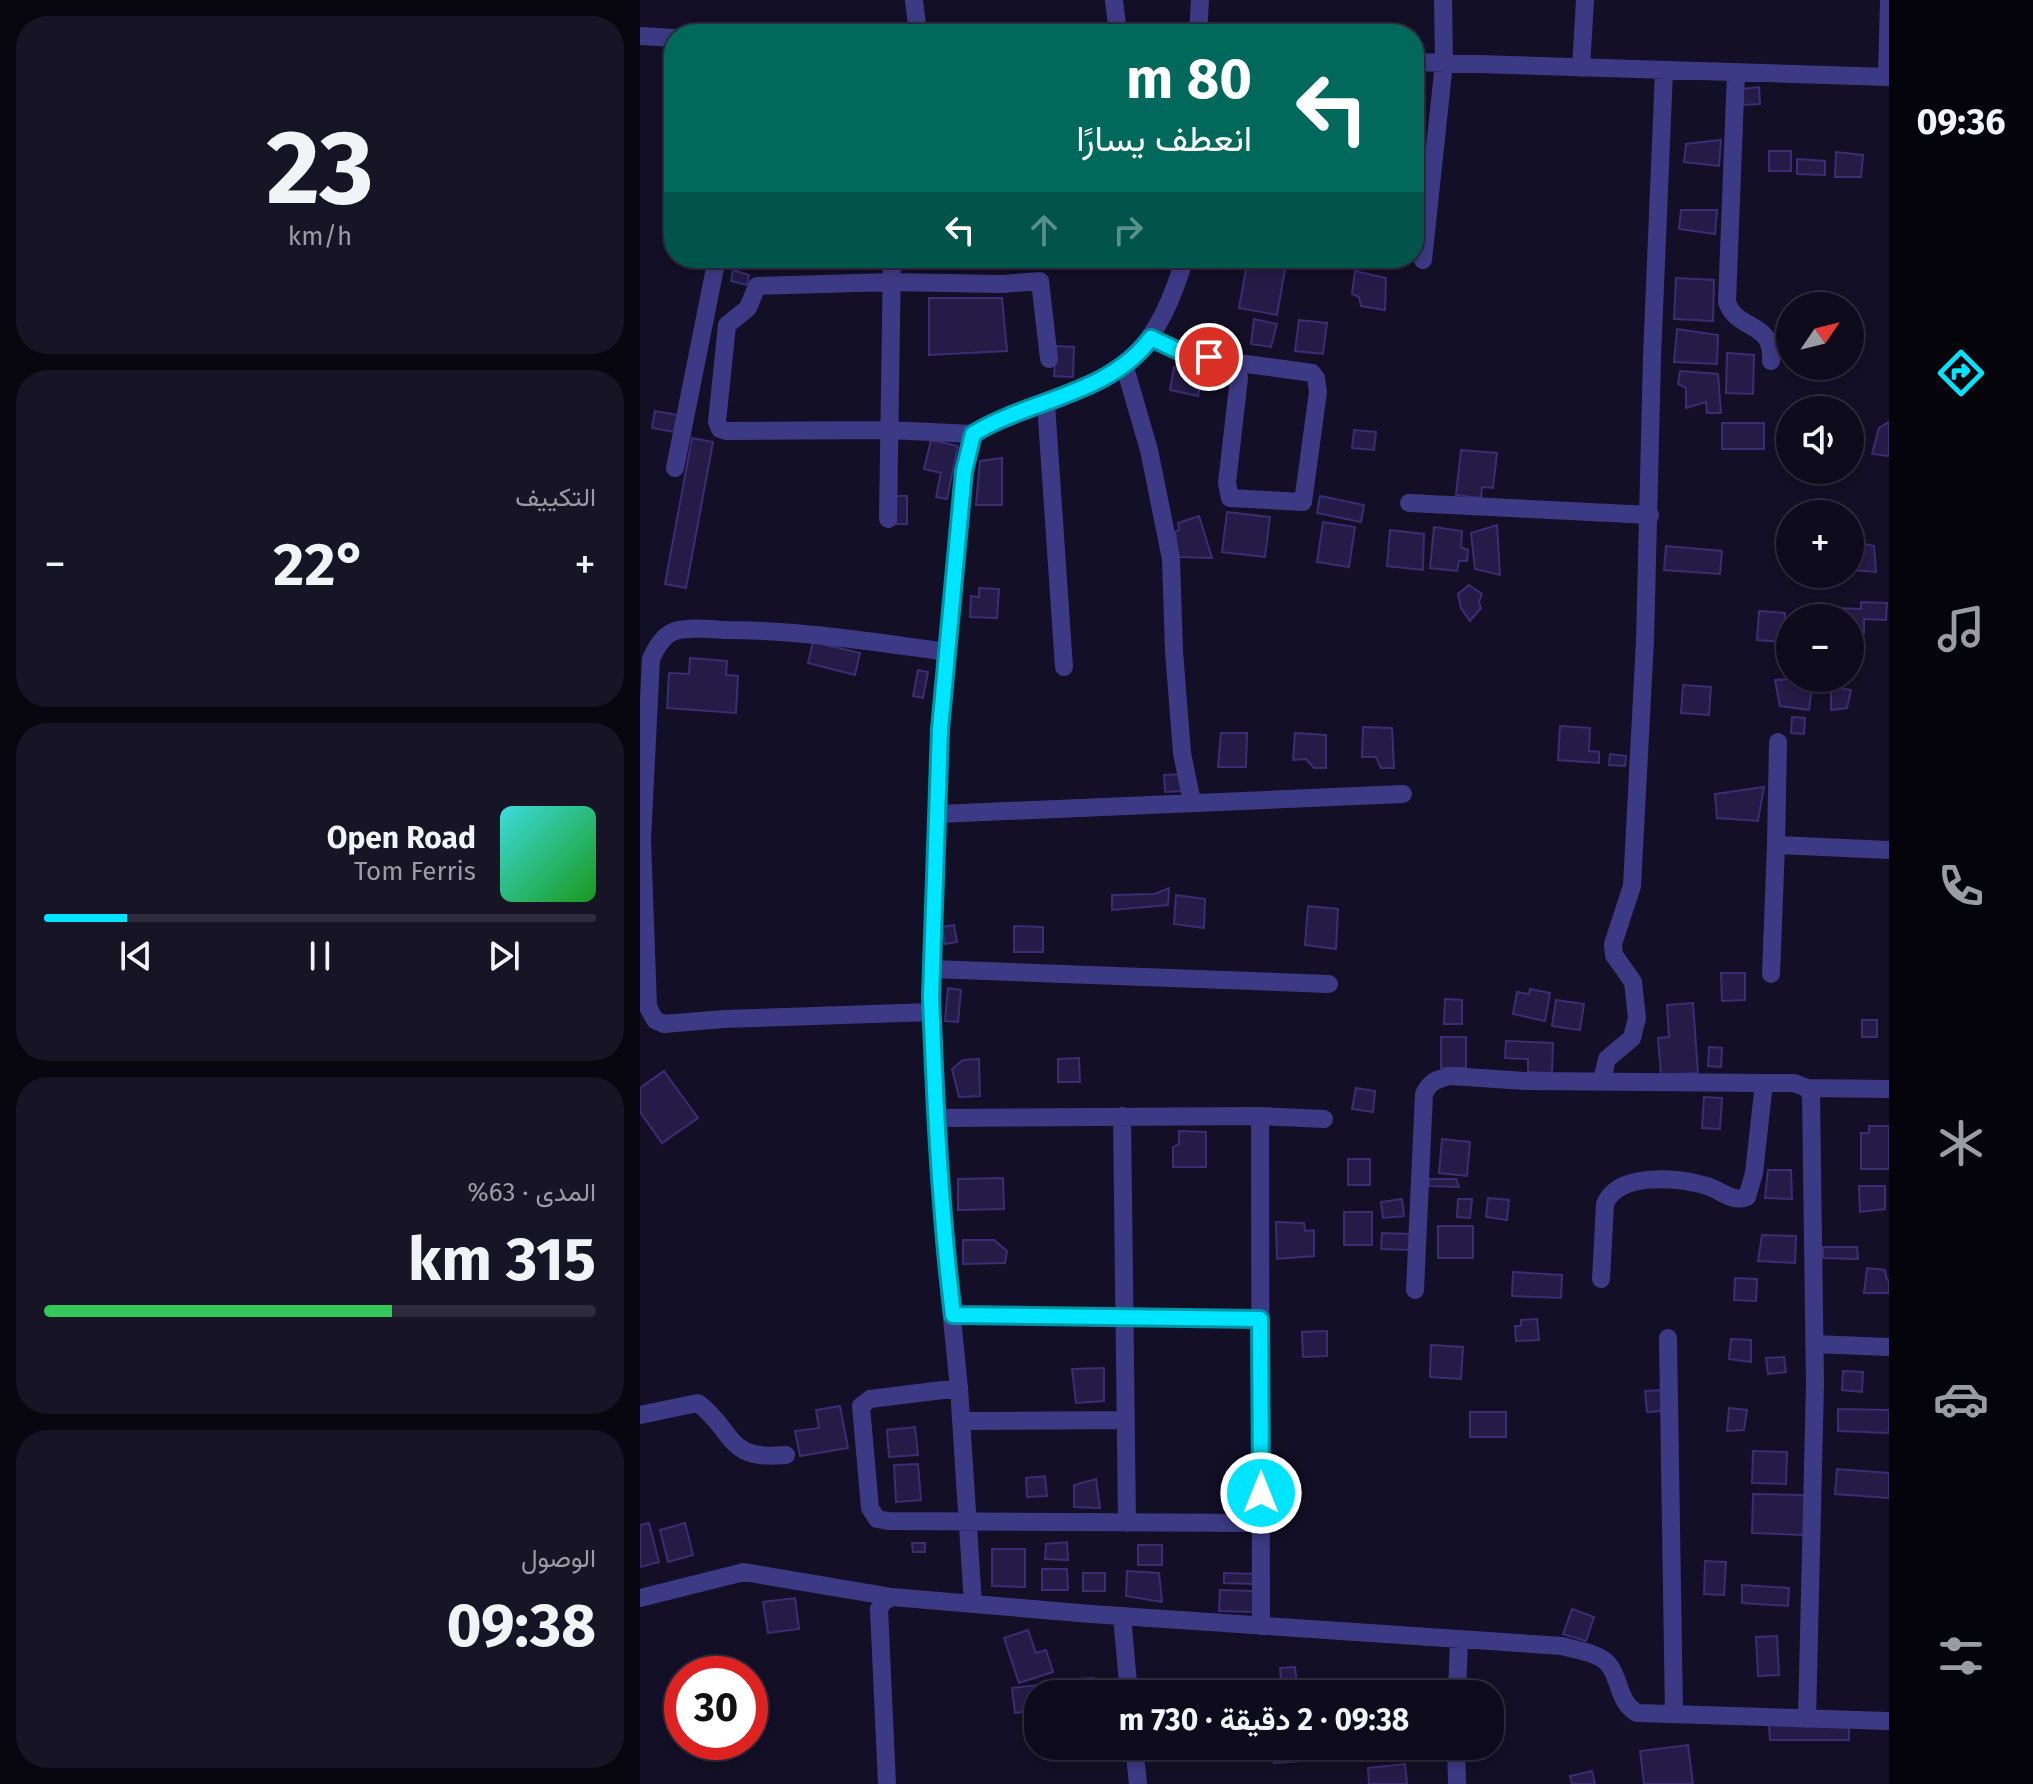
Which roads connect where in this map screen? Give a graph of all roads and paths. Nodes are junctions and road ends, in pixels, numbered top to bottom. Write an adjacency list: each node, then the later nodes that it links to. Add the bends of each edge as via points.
1 (914, 0): 7 (street)
2 (1114, 0): 8 (street)
3 (1200, 0): 9 (street)
4 (1443, 0): 13 (street)
5 (1585, 0): 14 (street)
6 (1889, 0): 17 (street)
7 (917, 24)
8 (1117, 24)
9 (1199, 24)
10 (640, 36): 11 (street)
11 (664, 37)
12 (1424, 62): 13 (street)
13 (1444, 63): 14 (street); 18 (street)
14 (1581, 68): 15 (street)
15 (1664, 71): 16 (street); 33 (street)
16 (1736, 72): 17 (street); 26 (street, via 1727,302 1732,313 1765,335)
17 (1888, 77)
18 (1424, 251)
19 (715, 268): 31 (street)
20 (892, 268): 22 (street)
21 (1182, 268): 23 (street)
22 (891, 282): 24 (street, via 1040,281); 29 (street); 29 (street, via 757,286 748,308 727,325 717,422 726,431)
23 (1151, 338): 25 (street, via 1183,353); 27 (street)
24 (1049, 359)
25 (1235, 361): 25 (street, via 1312,373 1316,378 1303,502 1230,498 1227,483 1239,378)
26 (1771, 361)
27 (1124, 364): 28 (street); 39 (street, via 1149,450 1171,559 1182,753)
28 (1046, 404): 30 (street, via 994,421); 36 (street)
29 (888, 430): 30 (street); 34 (street)
30 (973, 434): 35 (street, via 964,471)
31 (675, 468)
32 (1409, 503): 33 (street)
33 (1650, 515): 47 (street, via 1632,886 1613,944 1614,955 1633,982 1637,1018 1632,1038 1607,1059)
34 (888, 519)
35 (947, 652): 40 (street); 46 (street, via 817,634 672,632 651,659 642,840 648,1007 655,1020 664,1024)
36 (1064, 667)
37 (1778, 742): 41 (street)
38 (1403, 794): 39 (street)
39 (1192, 802): 40 (street)
40 (939, 814): 43 (street)
41 (1776, 845): 42 (street); 44 (street)
42 (1889, 850)
43 (933, 969): 45 (street); 46 (street)
44 (1771, 974)
45 (1329, 984)
46 (932, 1012): 53 (street)
47 (1602, 1081): 48 (street); 56 (street, via 1451,1076 1429,1084 1421,1124)
48 (1764, 1083): 49 (street); 55 (street, via 1747,1197 1669,1180 1617,1187 1605,1204)
49 (1807, 1088): 50 (street); 61 (street)
50 (1889, 1089)
51 (1122, 1116): 52 (street); 53 (street); 58 (street)
52 (1260, 1116): 54 (street); 59 (street)
53 (937, 1118): 57 (street)
54 (1324, 1119)
55 (1601, 1279)
56 (1415, 1290)
57 (953, 1315): 58 (street); 63 (street)
58 (1125, 1316): 59 (street); 65 (street)
59 (1260, 1319): 70 (street)
60 (1668, 1338): 79 (street)
61 (1814, 1344): 62 (street); 80 (street)
62 (1889, 1347)
63 (959, 1388): 66 (street); 68 (street, via 867,1399 859,1413 873,1516 880,1521)
64 (640, 1415): 67 (street, via 698,1403 744,1452)
65 (1126, 1420): 66 (street); 69 (street)
66 (962, 1421): 68 (street)
67 (786, 1455)
68 (968, 1523): 69 (street); 73 (street)
69 (1127, 1523): 70 (street)
70 (1261, 1523): 75 (street)
71 (892, 1597): 72 (street, via 744,1572); 73 (street); 84 (street, via 879,1609)
72 (640, 1598)
73 (973, 1604): 74 (street)
74 (1122, 1616): 75 (street); 77 (street)
75 (1261, 1626): 76 (street)
76 (1459, 1640): 78 (street); 79 (street, via 1584,1652 1609,1665 1628,1708)
77 (1128, 1680)
78 (1458, 1680)
79 (1674, 1714): 80 (street)
80 (1807, 1719): 81 (street)
81 (1889, 1721)
82 (1135, 1760): 85 (street)
83 (1456, 1760): 86 (street)
84 (887, 1784)
85 (1138, 1784)
86 (1457, 1784)

